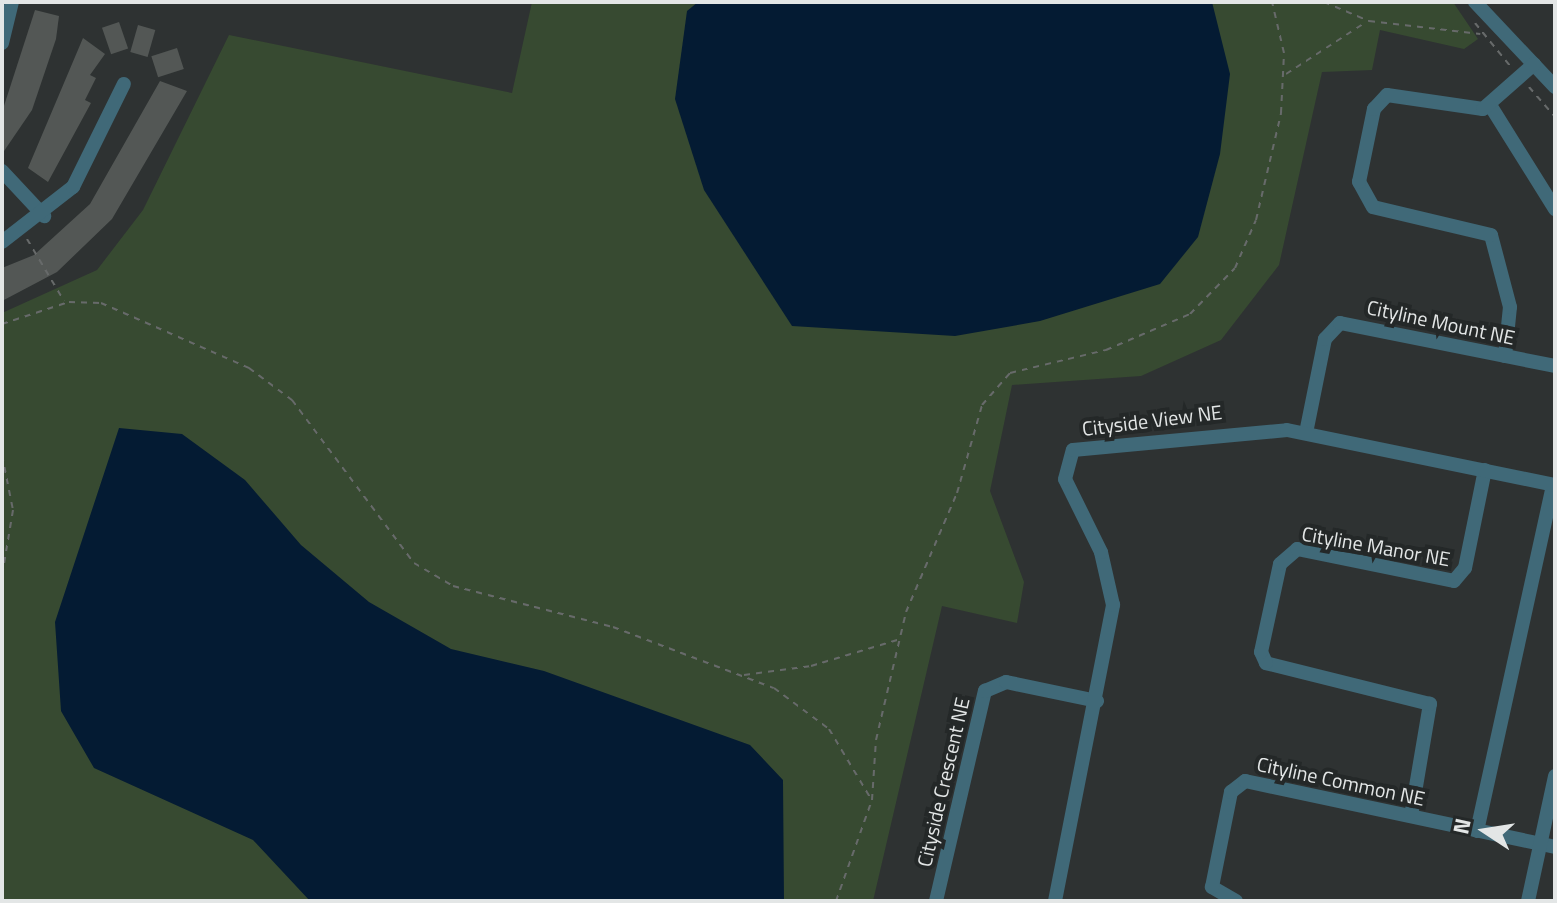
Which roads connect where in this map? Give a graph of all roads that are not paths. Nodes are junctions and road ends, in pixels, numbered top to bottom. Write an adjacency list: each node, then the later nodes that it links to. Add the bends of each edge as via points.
1 (12, 2): 3 (street)
2 (1475, 2): 4 (street)
3 (2, 43)
4 (1534, 64): 6 (street); 7 (street)
5 (124, 84): 10 (street, via 82,173)
6 (1553, 91)
7 (1490, 105): 9 (street); 12 (street, via 1387,95 1374,109 1359,182 1373,207 1491,235 1510,307)
8 (2, 171): 10 (street)
9 (1555, 209)
10 (44, 216): 11 (street)
11 (2, 242)
12 (1505, 356): 13 (street, Cityline Mount NE); 14 (street, Cityline Mount NE, via 1340,323 1325,339)
13 (1555, 366)
14 (1306, 433): 15 (street, Cityside View NE); 17 (street, Cityside View NE, via 1232,431 1073,450 1065,479 1101,552 1113,605)
15 (1485, 470): 16 (street, Cityside View NE); 19 (street, Cityline Manor NE, via 1465,568 1454,581 1297,549 1280,564 1261,652 1266,663 1430,704)
16 (1554, 485): 20 (street)
17 (1097, 701): 22 (street, Cityside Crescent NE, via 1006,682 985,691); 23 (street, Cityside View NE)
18 (1555, 776): 21 (street)
19 (1411, 816): 20 (street, Cityline Common NE); 24 (street, Cityline Common NE, via 1245,781 1231,792 1212,887)
20 (1477, 831): 21 (street, Cityline Common NE)
21 (1548, 845): 25 (street)
22 (936, 901)
23 (1055, 901)
24 (1236, 901)
25 (1528, 901)

